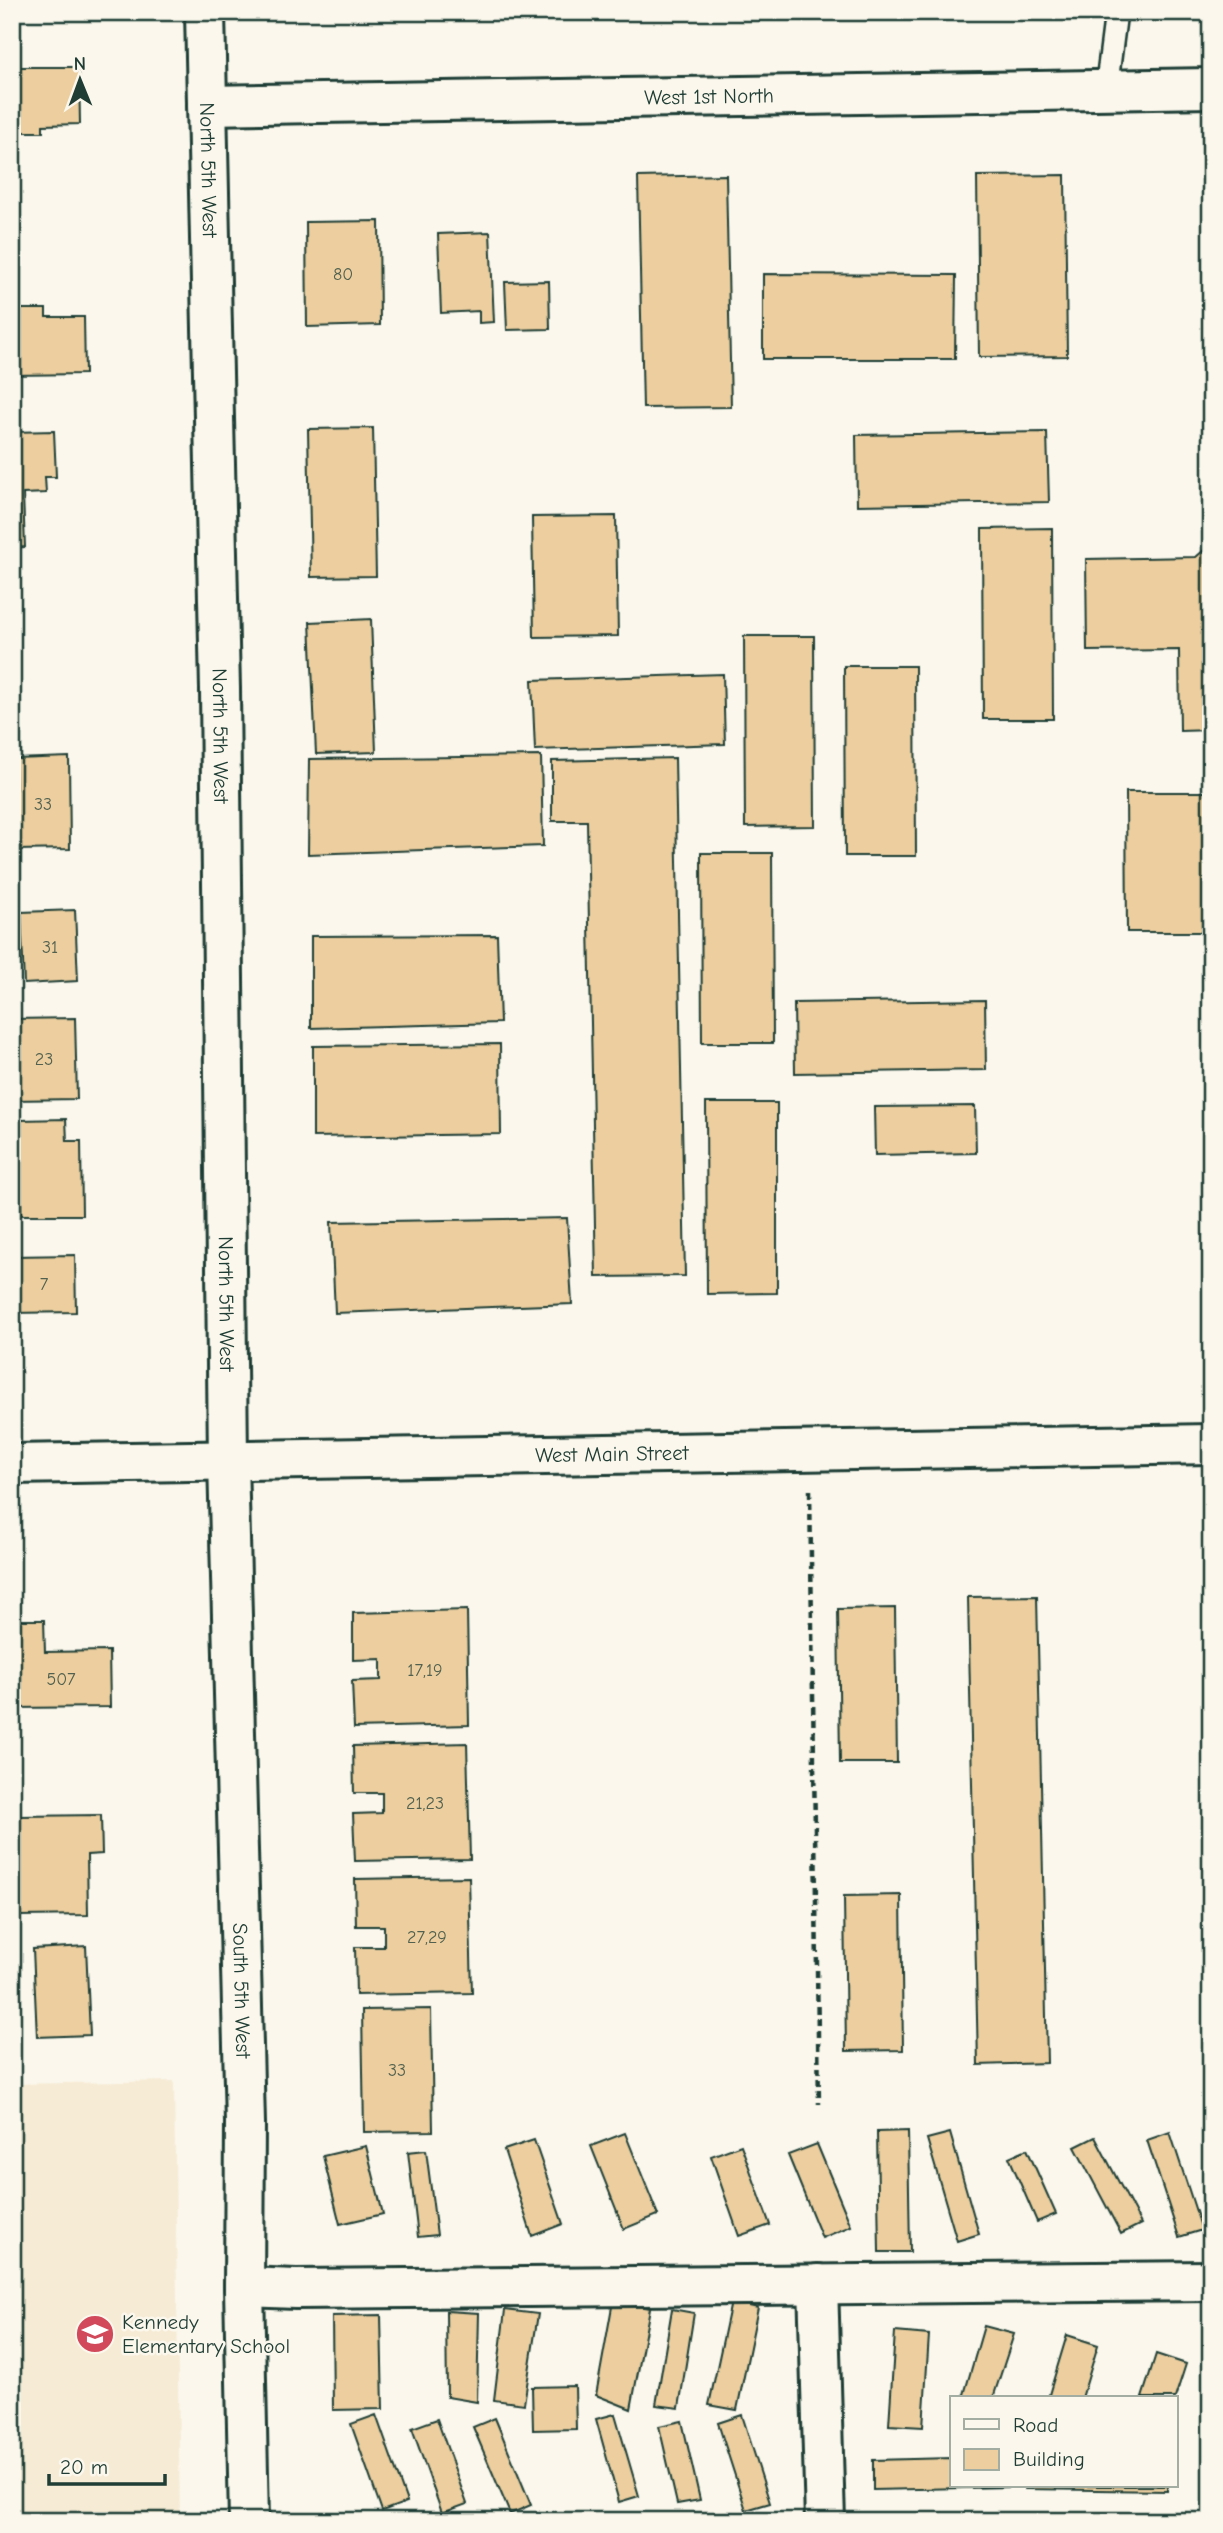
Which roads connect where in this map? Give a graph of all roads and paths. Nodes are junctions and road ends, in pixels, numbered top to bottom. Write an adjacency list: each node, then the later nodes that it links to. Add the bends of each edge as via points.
1 (205, 12): 5 (street, North 5th West)
2 (1116, 12): 4 (lane)
3 (1211, 88): 4 (street, West 1st North)
4 (1106, 89): 5 (street, West 1st North)
5 (207, 105): 8 (street, North 5th West, via 220,689)
6 (1211, 1444): 7 (street, West Main Street)
7 (809, 1451): 8 (street, West Main Street); 10 (path)
8 (228, 1460): 9 (street, West Main Street); 13 (street, South 5th West, via 244,2095)
9 (12, 1464)
10 (819, 2104)
11 (1211, 2281): 12 (street)
12 (818, 2284): 13 (street); 15 (street)
13 (244, 2287): 14 (street, South 5th West)
14 (249, 2521)
15 (825, 2521)

